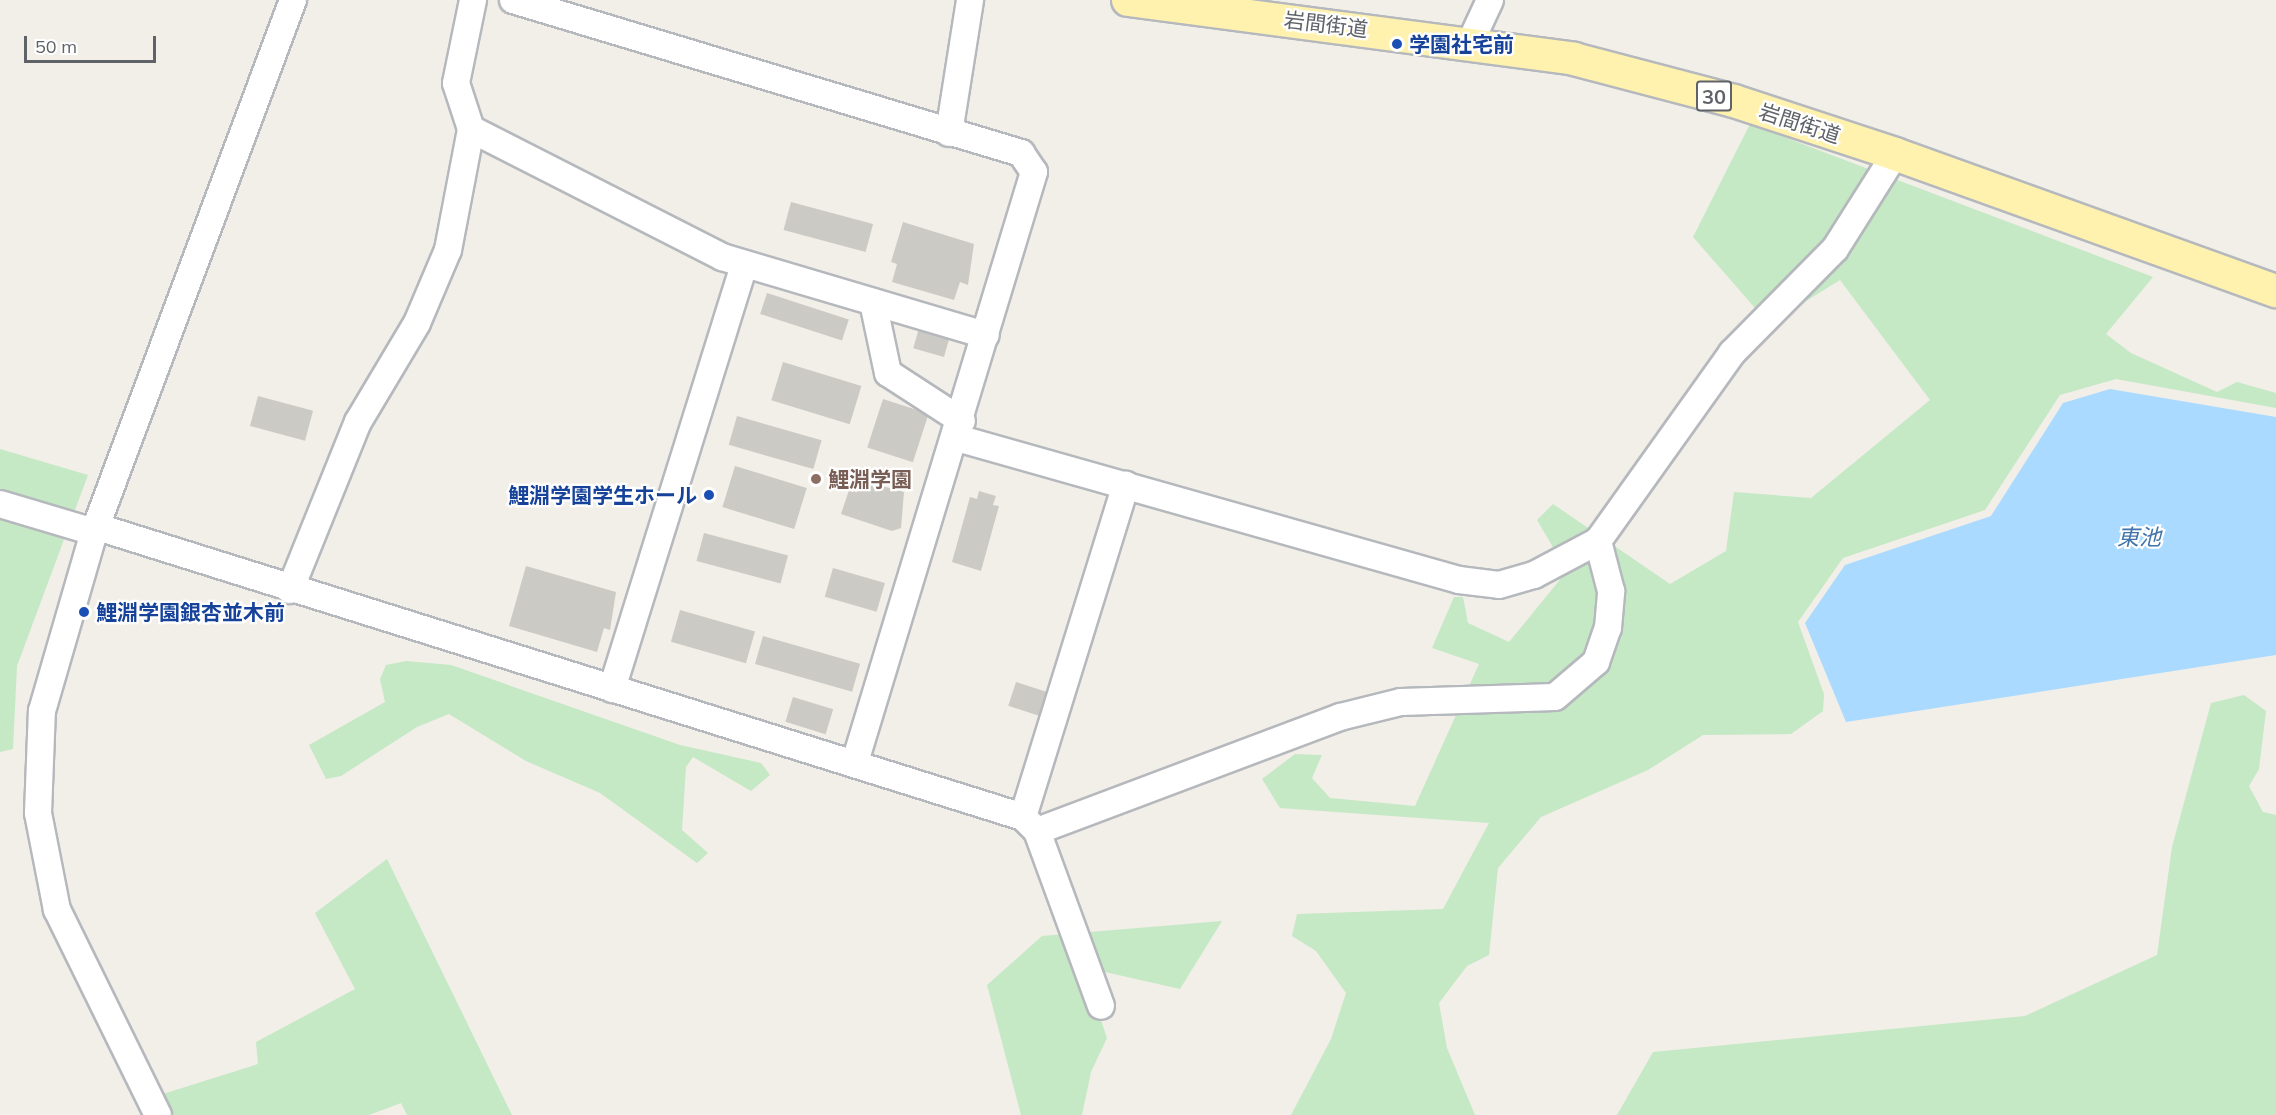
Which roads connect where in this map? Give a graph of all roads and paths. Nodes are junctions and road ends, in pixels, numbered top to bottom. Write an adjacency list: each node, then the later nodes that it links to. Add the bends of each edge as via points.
1 (293, 0): 18 (street)
2 (473, 0): 8 (street, via 456,83)
3 (513, 0): 9 (street)
4 (970, 0): 9 (street)
5 (1128, 0): 7 (main road, 岩間街道 / 30)
6 (1490, 0): 7 (street)
7 (1471, 41): 10 (main road, 岩間街道 / 30, via 1638,75)
8 (471, 129): 11 (street); 20 (street, via 448,250 434,290 358,422)
9 (949, 133): 14 (street, via 1021,153 1034,172)
10 (1895, 154): 12 (main road, 岩間街道 / 30); 19 (street, via 1835,249 1732,353)
11 (744, 264): 13 (street); 21 (street)
12 (2276, 291)
13 (873, 302): 14 (street); 15 (street, via 888,373)
14 (986, 335): 15 (street)
15 (959, 429): 16 (street); 22 (street)
16 (1126, 485): 19 (street, via 1459,580 1508,582); 23 (street)
17 (0, 504): 18 (street)
18 (94, 532): 20 (street, via 104,530); 25 (street, via 42,711 38,813 61,921)
19 (1598, 541): 23 (street, via 1611,591 1608,628 1596,662 1555,697 1401,702 1340,717)
20 (290, 590): 21 (street)
21 (612, 689): 22 (street)
22 (855, 762): 23 (street)
23 (1030, 824): 24 (street)
24 (1101, 1006)
25 (158, 1115)

